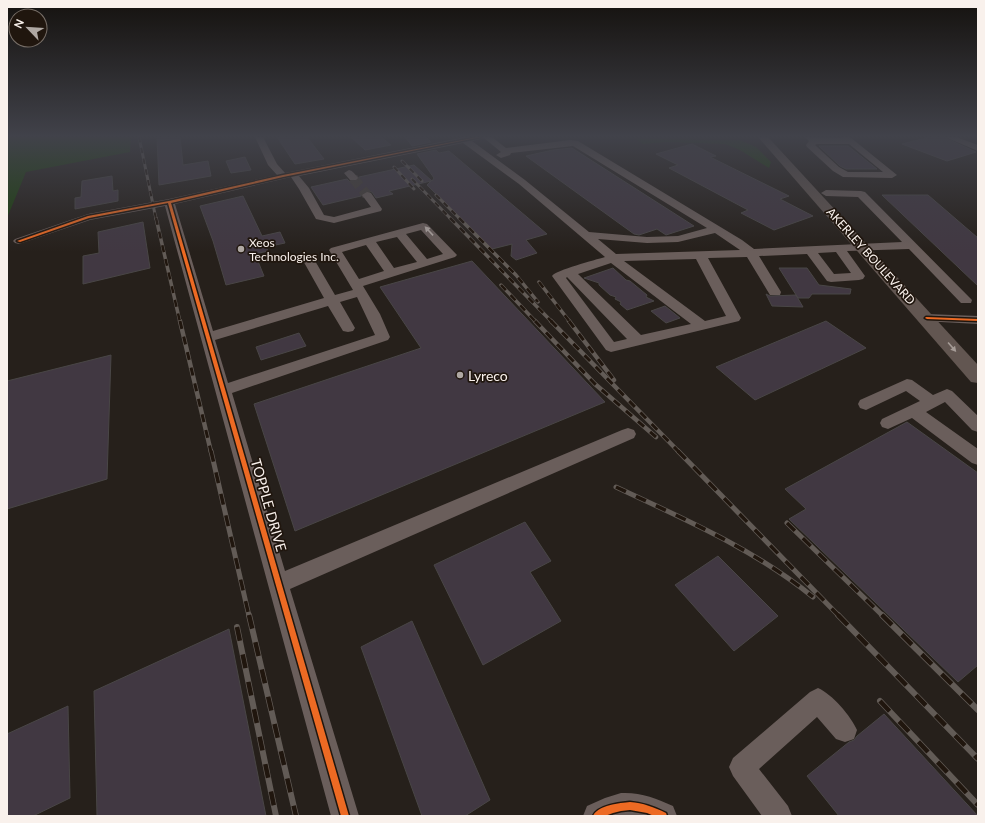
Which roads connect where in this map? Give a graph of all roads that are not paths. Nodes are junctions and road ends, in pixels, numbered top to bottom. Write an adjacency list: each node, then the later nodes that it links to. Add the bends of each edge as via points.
1 (286, 175): 11 (street)
2 (288, 175): 8 (street)
3 (513, 175): 14 (street)
4 (627, 175): 12 (street)
5 (800, 175): 18 (main road, AKERLEY BOULEVARD)
6 (809, 175): 9 (main road, AKERLEY BOULEVARD)
7 (313, 180): 8 (street)
8 (300, 183): 10 (street, via 320,217 334,220 377,209)
9 (826, 193): 17 (street, via 861,194); 18 (main road, AKERLEY BOULEVARD)
10 (367, 195)
11 (169, 202): 15 (street, via 88,217); 36 (street, TOPPLE DRIVE)
12 (716, 229): 14 (street, via 678,239 647,240); 21 (street)
13 (398, 232): 16 (street); 25 (street); 25 (street, one-way to 13, via 451,255 423,226)
14 (588, 235): 24 (street)
15 (19, 241)
16 (369, 241): 26 (street); 28 (street, via 335,250)
17 (912, 245): 18 (street); 30 (street)
18 (869, 246): 19 (street); 32 (main road, AKERLEY BOULEVARD)
19 (839, 248): 20 (street); 20 (street, via 859,276 831,278)
20 (810, 250): 21 (street)
21 (751, 252): 22 (street); 29 (street)
22 (700, 255): 24 (street); 34 (street, via 734,318)
23 (307, 257): 31 (street)
24 (614, 258): 27 (street); 34 (street)
25 (424, 263): 26 (street)
26 (391, 272): 28 (street)
27 (569, 272): 37 (street); 37 (street, via 558,276 610,347)
28 (357, 288): 31 (street); 40 (street, via 375,316 383,337)
29 (775, 292)
30 (966, 300)
31 (332, 301): 35 (street); 36 (street)
32 (935, 318): 33 (street); 38 (main road, AKERLEY BOULEVARD); 39 (main road, AKERLEY BOULEVARD, one-way to 39)
33 (978, 320)
34 (703, 326): 37 (street)
35 (348, 328)
36 (208, 337): 40 (street, TOPPLE DRIVE)
37 (638, 341)
38 (978, 357)
39 (978, 377)
40 (224, 390): 48 (street, TOPPLE DRIVE)
41 (932, 402): 42 (street, via 907,384); 43 (street); 45 (street, via 947,395)
42 (866, 404)
43 (914, 411): 44 (street); 47 (street)
44 (888, 422)
45 (978, 426)
46 (628, 434): 48 (street)
47 (978, 458)
48 (279, 584): 51 (street, TOPPLE DRIVE)
49 (845, 730): 53 (street, via 818,700 742,767)
50 (652, 812): 52 (street, via 619,807)
51 (345, 816)
52 (597, 816)
53 (778, 816)

